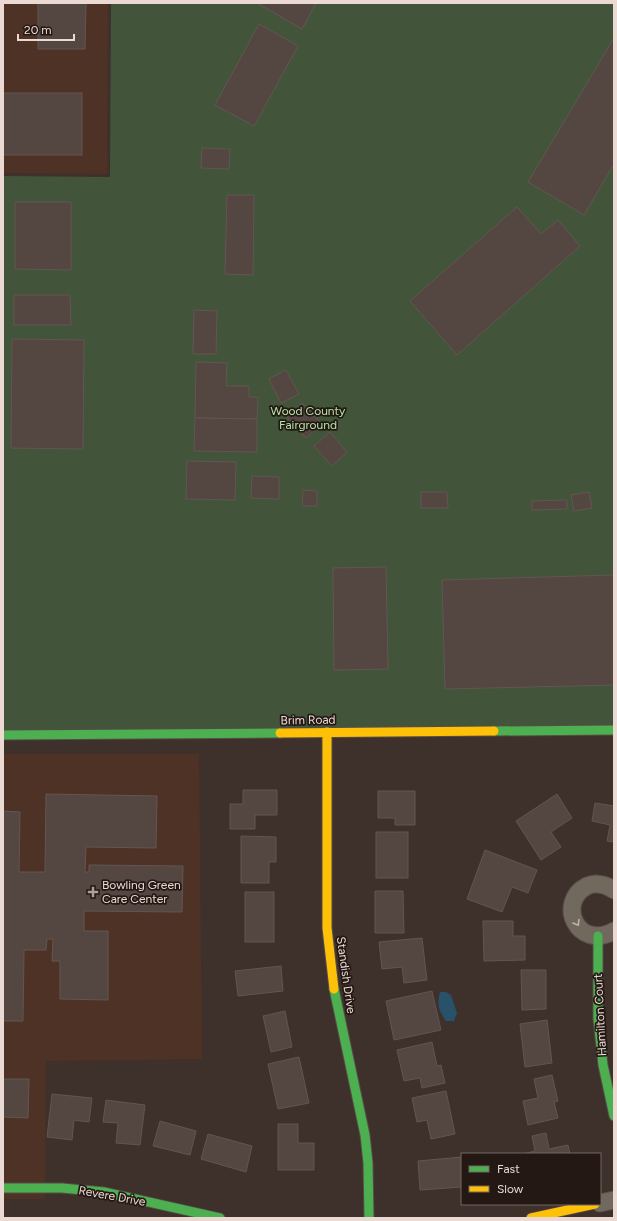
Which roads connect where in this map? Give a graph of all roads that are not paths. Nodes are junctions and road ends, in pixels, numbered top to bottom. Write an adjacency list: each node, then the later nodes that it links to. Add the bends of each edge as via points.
1 (614, 730): 2 (street, Brim Road)
2 (327, 732): 3 (street, Brim Road); 13 (street, Standish Drive, via 327,928 333,983 365,1135)
3 (3, 735)
4 (614, 890): 6 (street, one-way to 6, via 598,884 590,885 583,889 573,902 573,918 577,925 582,931)
5 (614, 931): 6 (street)
6 (598, 936): 7 (street, Hamilton Court, via 598,1019 603,1065)
7 (614, 1116)
8 (3, 1188): 12 (street, Revere Drive, via 62,1188 104,1192)
9 (614, 1200): 10 (street)
10 (601, 1203)
11 (590, 1205): 14 (street)
12 (220, 1218)
13 (369, 1218)
14 (531, 1218)

